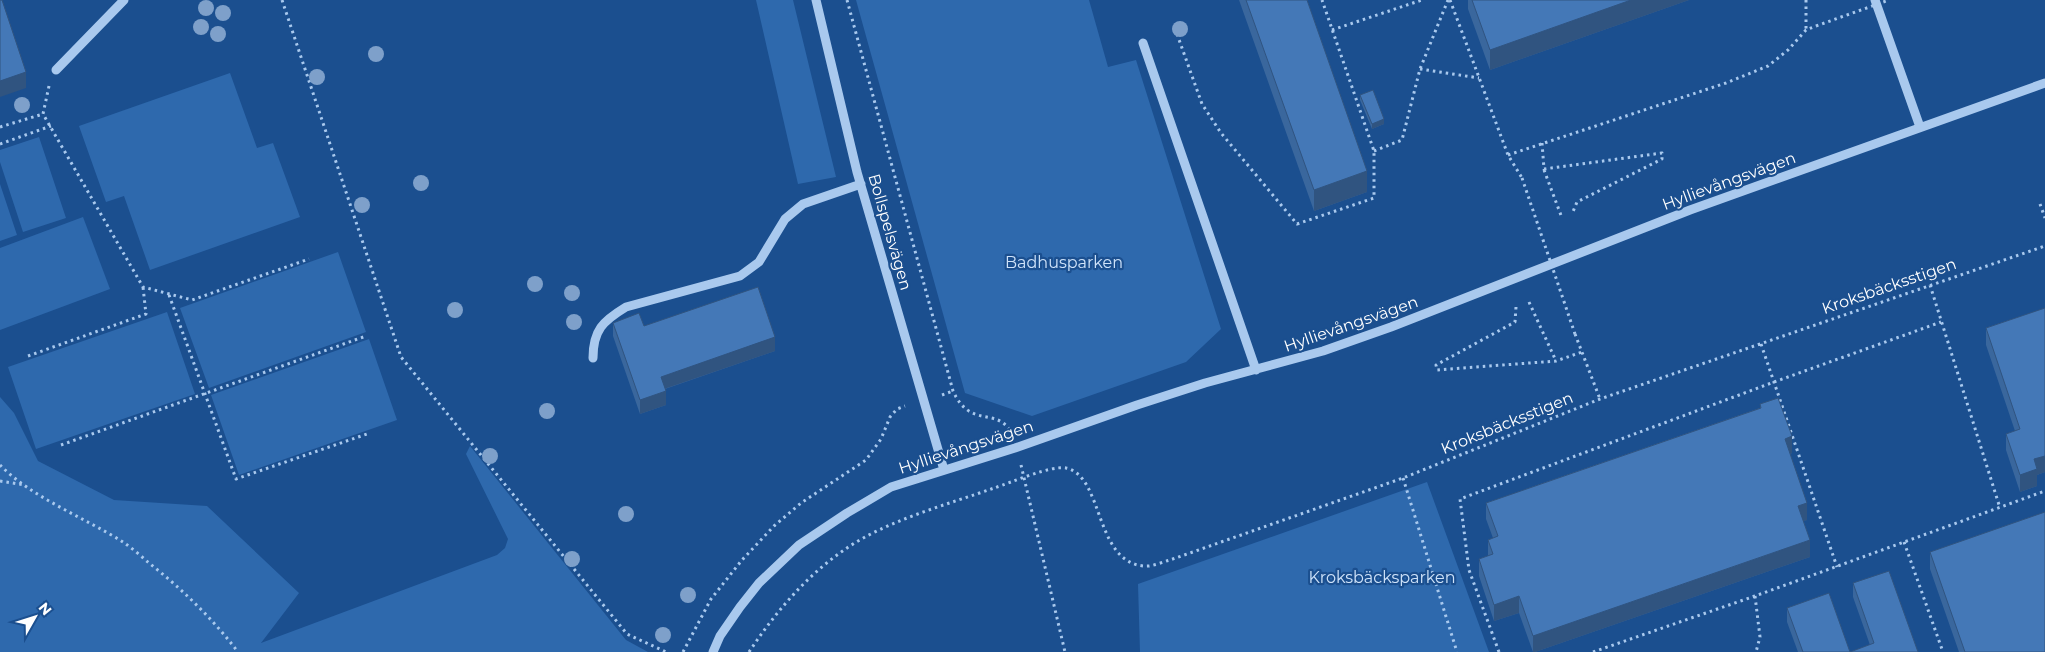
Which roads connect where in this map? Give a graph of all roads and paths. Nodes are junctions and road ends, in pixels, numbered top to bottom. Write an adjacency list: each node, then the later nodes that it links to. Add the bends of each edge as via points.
1 (124, 0): 16 (street)
2 (282, 0): 70 (path, via 401,357 627,634)
3 (816, 0): 28 (street, Bollspelsvägen)
4 (847, 0): 49 (path)
5 (1322, 0): 11 (path)
6 (1422, 0): 11 (path)
7 (1449, 0): 15 (path); 17 (path)
8 (1806, 0): 12 (path)
9 (1876, 0): 22 (street)
10 (1889, 0): 12 (path, bridge)
11 (1332, 30): 25 (path)
12 (1806, 30): 23 (path, via 1768,66 1726,83)
13 (1177, 34): 25 (path, via 1202,104 1221,133 1297,224 1374,198)
14 (1143, 43): 47 (street)
15 (1420, 69): 17 (path); 25 (path, via 1402,140)
16 (56, 70): 19 (path, via 46,92)
17 (1480, 78): 26 (path)
18 (2045, 83): 22 (street, Hyllievångsvägen)
19 (43, 114): 20 (path); 21 (path)
20 (51, 126): 24 (path); 36 (path)
21 (0, 127)
22 (1920, 128): 47 (street, Hyllievångsvägen, via 1690,210 1391,327)
23 (1542, 143): 26 (path); 27 (path)
24 (0, 144)
25 (1374, 151)
26 (1508, 155): 43 (path, bridge, via 1522,178)
27 (1544, 169): 30 (path, via 1662,153 1662,160 1577,202); 31 (path)
28 (861, 184): 45 (street, via 803,204 785,219 759,262 740,276 626,307 598,329); 58 (street, Bollspelsvägen)
29 (2040, 204): 32 (path)
30 (1572, 214)
31 (1562, 218)
32 (2045, 218)
33 (2045, 246): 35 (path, Kroksbäcksstigen)
34 (308, 259): 37 (path, via 192,300)
35 (1930, 286): 40 (path); 42 (path, Kroksbäcksstigen)
36 (143, 287): 37 (path); 44 (path, via 146,314)
37 (169, 294): 50 (path)
38 (1529, 302): 46 (path)
39 (1516, 307): 46 (path, via 1515,322 1436,364 1437,370)
40 (1941, 322): 48 (path); 64 (path)
41 (366, 336): 50 (path)
42 (1761, 344): 48 (path); 52 (path, Kroksbäcksstigen)
43 (1582, 352): 46 (path); 52 (path)
44 (28, 356)
45 (593, 358)
46 (1556, 361)
47 (1256, 370): 58 (street, Hyllievångsvägen, via 1145,402)
48 (1774, 382): 66 (path); 76 (path, via 1460,499 1469,570)
49 (954, 391): 51 (path); 54 (path, via 965,410 1001,421)
50 (205, 393): 55 (path, via 236,479); 56 (path)
51 (936, 396)
52 (1600, 400): 60 (path, Kroksbäcksstigen)
53 (906, 406): 71 (path, via 890,417 881,439 866,460 801,503 742,560 711,599)
54 (1010, 431)
55 (367, 434)
56 (61, 445)
57 (0, 465): 62 (path)
58 (944, 470): 72 (street, Hyllievångsvägen, via 891,487 799,545 759,583 720,636)
59 (1024, 477): 60 (path, Kroksbäcksstigen, via 1054,468 1067,468 1076,474 1086,482 1118,554 1132,564 1146,566); 73 (path, Kroksbäcksstigen, via 890,526 845,549 816,571 791,597); 74 (path)
60 (1402, 478): 75 (path)
61 (0, 482): 62 (path)
62 (26, 485): 69 (path, via 124,542 210,618)
63 (2045, 491): 64 (path)
64 (2000, 508): 65 (path)
65 (1904, 542): 66 (path); 79 (path)
66 (1837, 567): 67 (path)
67 (1755, 596): 68 (path); 78 (path, via 1760,637)
68 (1604, 650): 77 (path)
69 (238, 652)
70 (666, 652)
71 (682, 652)
72 (713, 652)
73 (749, 652)
74 (1065, 652)
75 (1457, 652)
76 (1499, 652)
77 (1593, 652)
78 (1756, 652)
79 (1943, 652)

